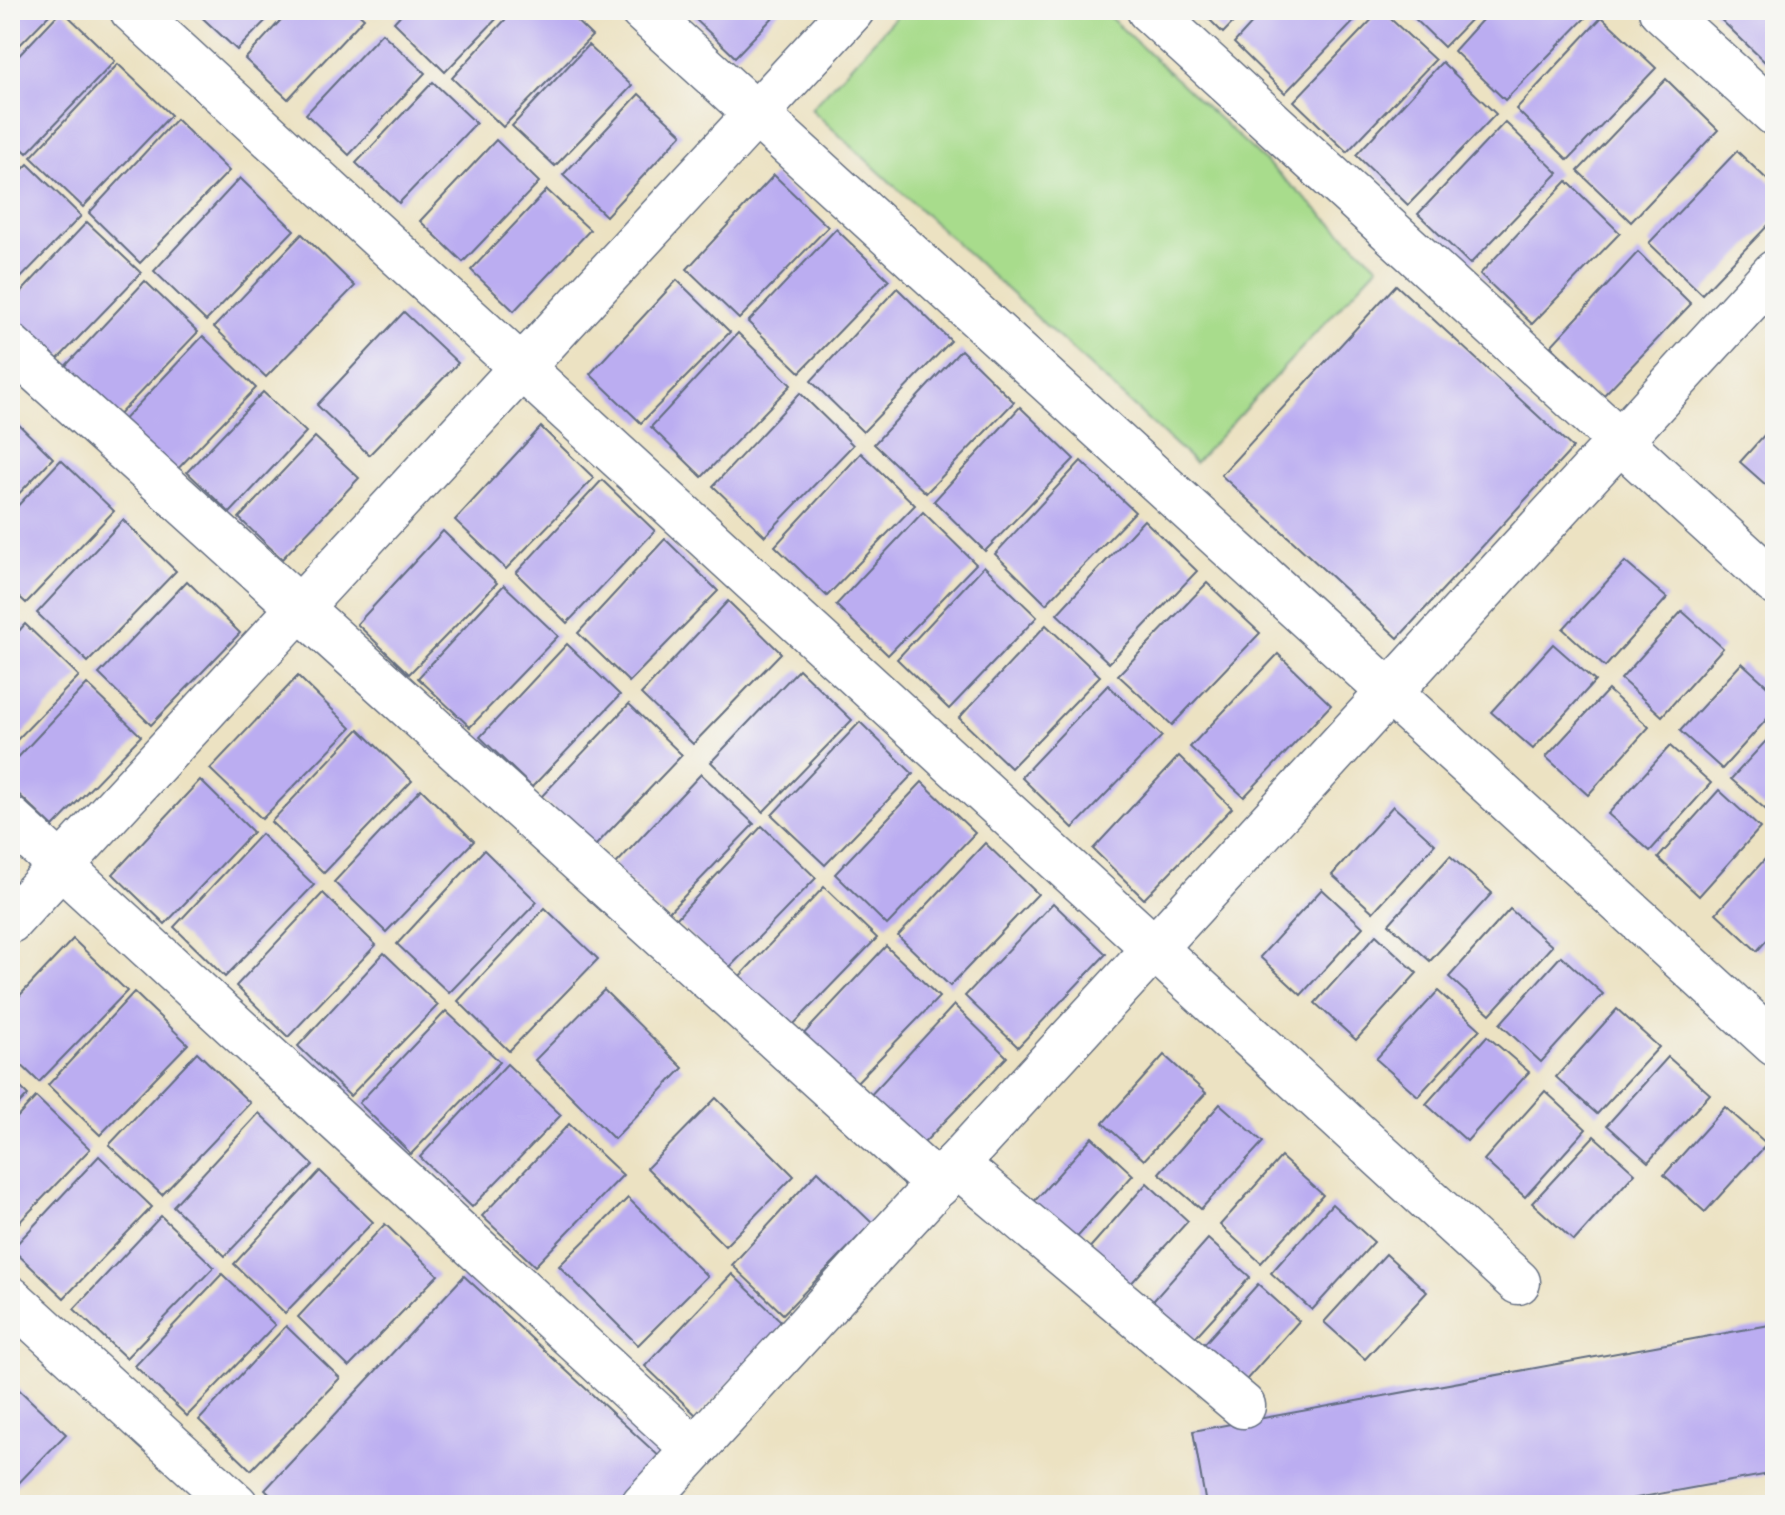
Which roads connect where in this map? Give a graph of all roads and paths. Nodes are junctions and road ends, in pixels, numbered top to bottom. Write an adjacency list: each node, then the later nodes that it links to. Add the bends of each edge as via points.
1 (132, 10): 10 (street)
2 (642, 10): 6 (street)
3 (852, 10): 6 (street)
4 (1149, 10): 11 (street)
5 (1661, 10): 7 (street)
6 (756, 114): 10 (street); 14 (street)
7 (1775, 114)
8 (1775, 272): 11 (street)
9 (10, 346): 13 (street)
10 (522, 368): 13 (street); 18 (street)
11 (1620, 441): 12 (street); 14 (street)
12 (1775, 583)
13 (300, 608): 16 (street); 20 (street)
14 (1390, 692): 18 (street); 19 (street)
15 (10, 819): 16 (street)
16 (60, 867): 17 (street); 24 (street)
17 (10, 921)
18 (1154, 948): 20 (street); 21 (street)
19 (1775, 1044)
20 (947, 1175): 23 (street); 24 (street)
21 (1518, 1282)
22 (10, 1298): 25 (street)
23 (1243, 1406)
24 (694, 1449): 26 (street)
25 (236, 1505)
26 (643, 1505)

